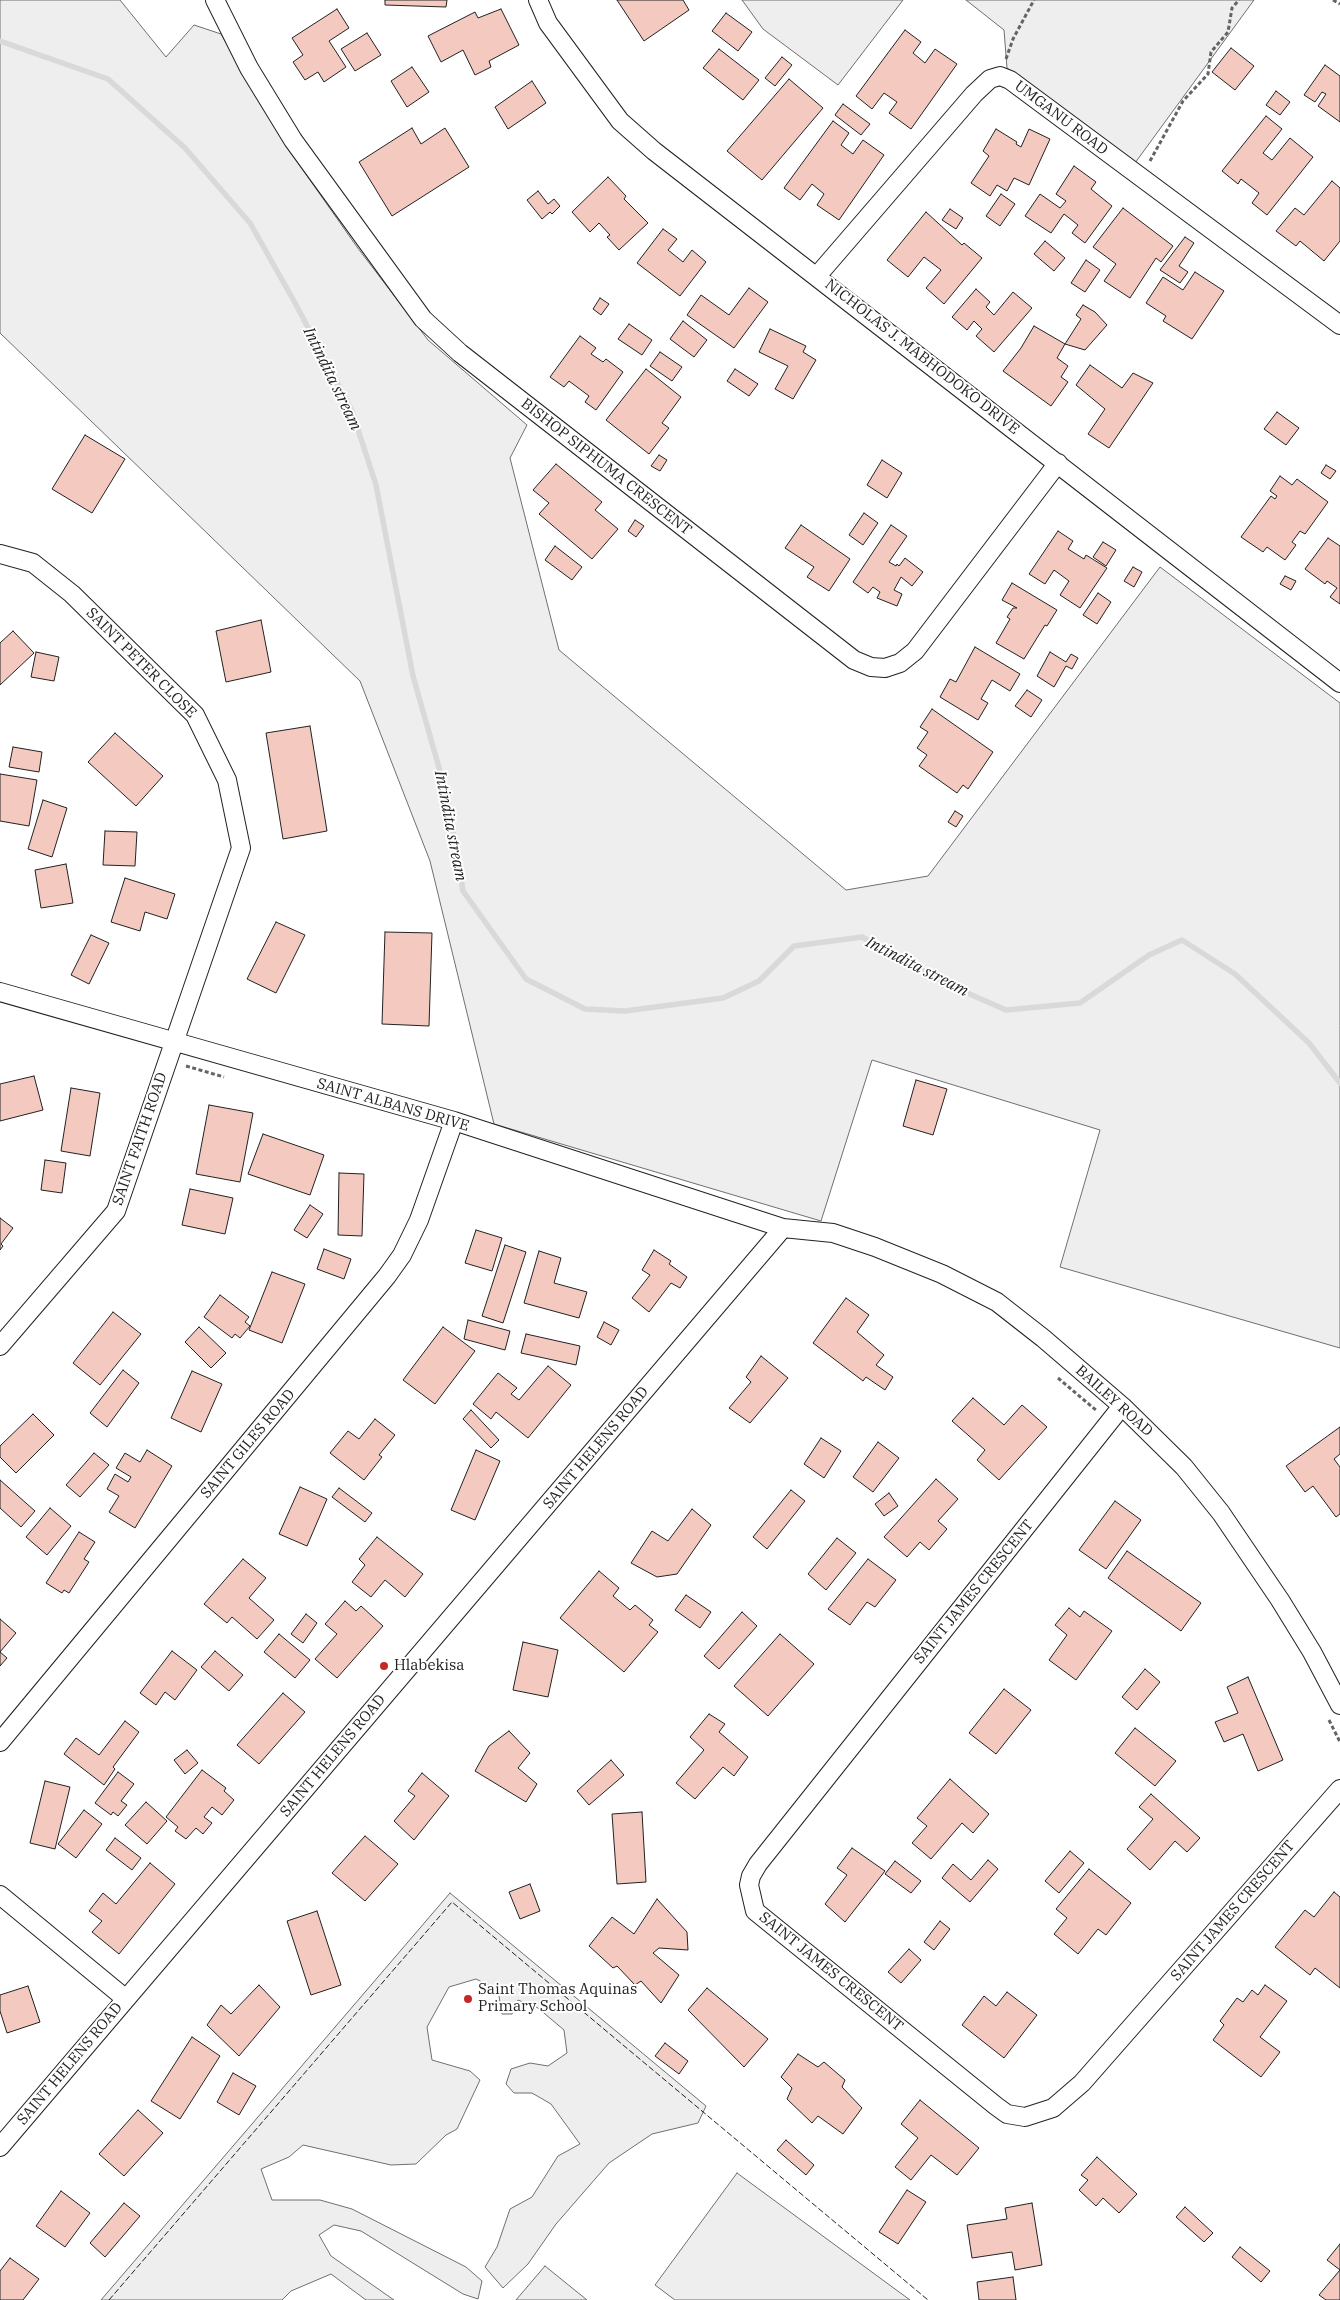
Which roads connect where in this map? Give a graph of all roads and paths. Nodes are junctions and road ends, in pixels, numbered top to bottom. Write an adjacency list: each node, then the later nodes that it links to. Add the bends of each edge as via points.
1 (215, 0): 11 (street, BISHOP SIPHUMA CRESCENT, via 249,68 293,140 423,318 460,354 854,660 871,667 885,668 900,663 915,651)
2 (538, 0): 9 (street, NICHOLAS J. MABHODOKO DRIVE, via 548,23 620,121 654,151)
3 (1034, 0): 7 (path, via 1013,39)
4 (1239, 0): 8 (path, via 1232,8 1228,32 1211,52 1208,74 1183,101)
5 (1333, 0): 6 (path)
6 (1340, 4)
7 (1000, 76): 8 (street, UMGANU ROAD, via 1010,80); 9 (street, UMGANU ROAD, via 990,78 974,94)
8 (1143, 179): 10 (street, UMGANU ROAD)
9 (817, 276): 11 (street, NICHOLAS J. MABHODOKO DRIVE)
10 (1340, 325)
11 (1058, 463): 13 (street, NICHOLAS J. MABHODOKO DRIVE)
12 (0, 554): 15 (street, SAINT PETER CLOSE, via 33,564 72,594 195,715 228,780 241,848)
13 (1340, 683)
14 (0, 992): 15 (street, SAINT ALBANS DRIVE)
15 (174, 1042): 16 (street, SAINT ALBANS DRIVE); 18 (street, SAINT FAITH ROAD, via 116,1211)
16 (454, 1121): 17 (street, SAINT ALBANS DRIVE); 21 (street, SAINT GILES ROAD, via 419,1220 402,1255 387,1276)
17 (784, 1228): 19 (street, BAILEY ROAD, via 833,1233 875,1246 942,1274 997,1302); 24 (street, SAINT HELENS ROAD)
18 (0, 1346)
19 (1122, 1406): 20 (street, BAILEY ROAD, via 1184,1467 1221,1513 1312,1652); 22 (street, SAINT JAMES CRESCENT, via 758,1864 749,1885 755,1911 996,2106 1007,2114 1025,2117 1053,2108 1082,2083)
20 (1340, 1705)
21 (0, 1742)
22 (1340, 1789)
23 (0, 1895): 24 (street)
24 (126, 1999): 25 (street, SAINT HELENS ROAD)
25 (0, 2146)

